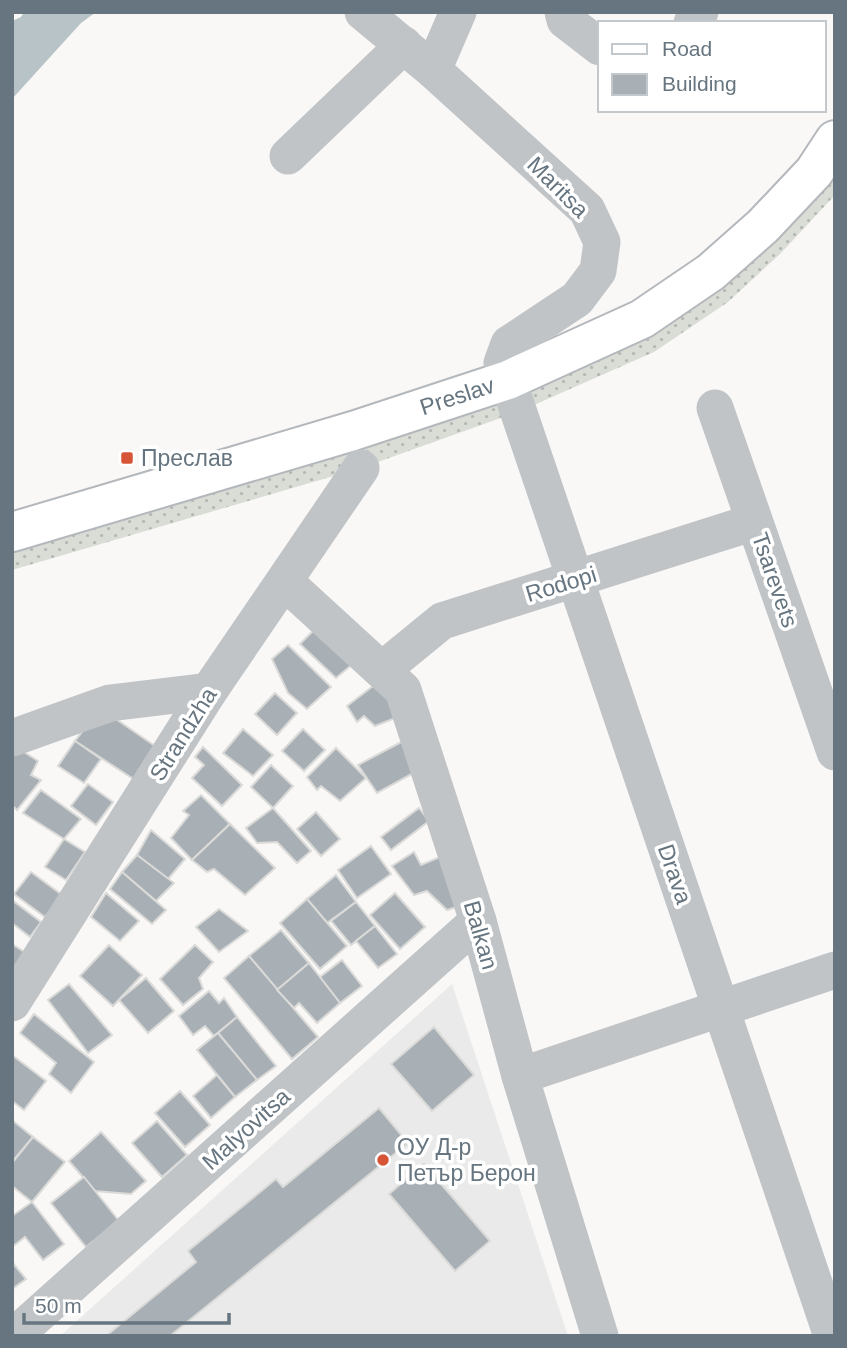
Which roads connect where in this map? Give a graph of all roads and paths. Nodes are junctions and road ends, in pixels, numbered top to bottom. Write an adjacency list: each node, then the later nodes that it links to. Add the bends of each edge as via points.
1 (363, 12): 4 (street, Maritsa)
2 (458, 12): 6 (street)
3 (563, 12): 5 (street, via 565,20)
4 (404, 45): 6 (street, Maritsa); 8 (street)
5 (598, 45)
6 (433, 70): 9 (street, Maritsa, via 587,210 602,242 598,271 577,299 509,344 502,363)
7 (835, 140): 9 (main road, Preslav, via 814,172 711,272)
8 (288, 156)
9 (513, 396): 13 (main road, Preslav, via 353,431); 14 (street, Drava)
10 (715, 408): 12 (street, Tsarevets)
11 (361, 468): 15 (street, Strandzha)
12 (754, 522): 14 (street, Rodopi); 19 (street, Tsarevets)
13 (12, 532)
14 (575, 580): 16 (street, Rodopi, via 442,621); 23 (street, Drava)
15 (285, 582): 16 (street, Balkan); 17 (street, Strandzha)
16 (382, 670): 20 (street, Balkan, via 403,690)
17 (209, 691): 18 (street, via 110,703); 22 (street, Strandzha)
18 (12, 738)
19 (835, 752)
20 (478, 921): 24 (street, Balkan); 25 (street, Malyovitsa)
21 (835, 970): 23 (street)
22 (12, 1003)
23 (721, 1009): 24 (street); 27 (street, Drava)
24 (520, 1076): 26 (street, Balkan)
25 (14, 1336)
26 (600, 1336)
27 (832, 1336)

